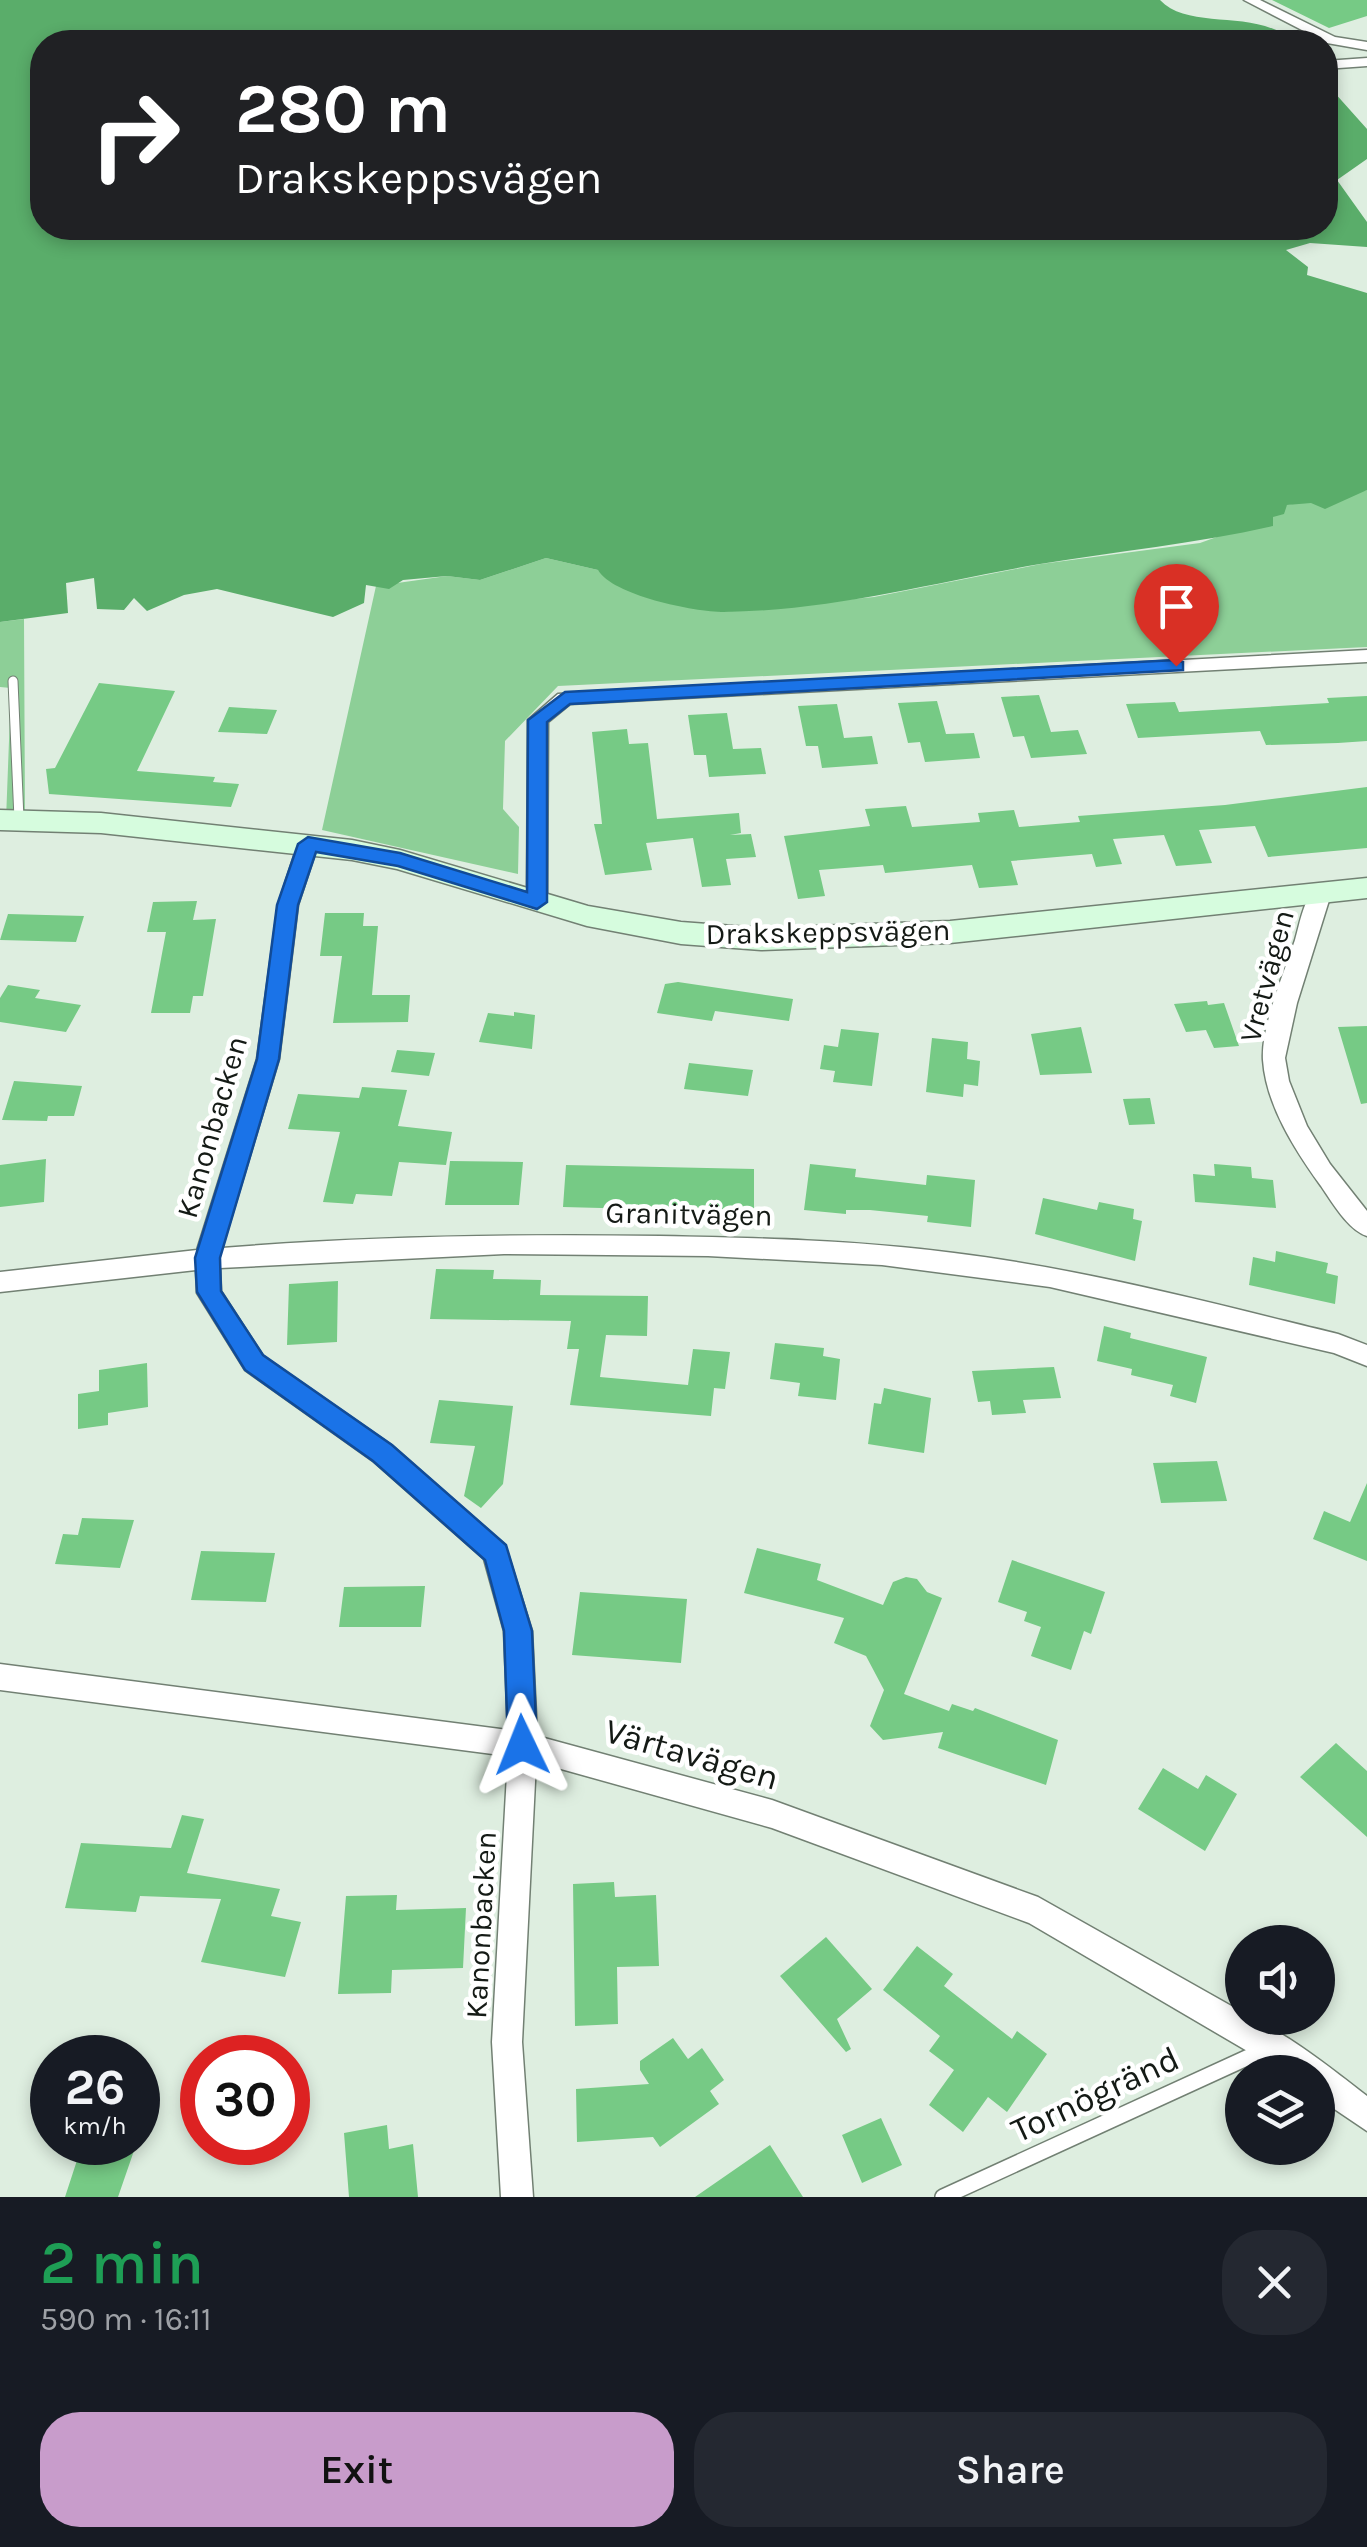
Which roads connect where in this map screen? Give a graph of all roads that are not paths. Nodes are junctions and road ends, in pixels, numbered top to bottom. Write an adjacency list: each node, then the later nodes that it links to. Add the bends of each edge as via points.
1 (1250, 0): 2 (street)
2 (1312, 30)
3 (1338, 41): 4 (street)
4 (1367, 46)
5 (1367, 62): 6 (street)
6 (1338, 64)
7 (1367, 656): 13 (street, via 565,698 538,720)
8 (12, 681): 9 (lane)
9 (10, 820): 10 (street, Drakskeppsvägen)
10 (308, 844): 13 (street, Drakskeppsvägen, via 400,860); 15 (street, Kanonbacken, via 288,905 268,1059)
11 (1367, 888): 12 (street, Drakskeppsvägen)
12 (1321, 894): 13 (street, Drakskeppsvägen, via 950,932 808,939 681,934); 14 (street, Vretvägen, via 1274,1057 1297,1126 1330,1184)
13 (537, 902)
14 (1367, 1227)
15 (208, 1258): 16 (street, Granitvägen); 17 (street, Granitvägen, via 514,1242 826,1251 954,1262 1097,1287); 19 (street, Kanonbacken, via 209,1292 254,1363 382,1453 496,1553 518,1631)
16 (0, 1282)
17 (1367, 1356)
18 (0, 1676): 19 (street, Värtavägen)
19 (522, 1745): 20 (street, Värtavägen, via 772,1814 1038,1912); 24 (street, Kanonbacken, via 507,2042)
20 (1273, 2046): 21 (street, Värtavägen); 25 (lane, Tornögränd)
21 (1285, 2055)
22 (1335, 2091): 23 (street)
23 (1367, 2115)
24 (517, 2197)
25 (943, 2197)

